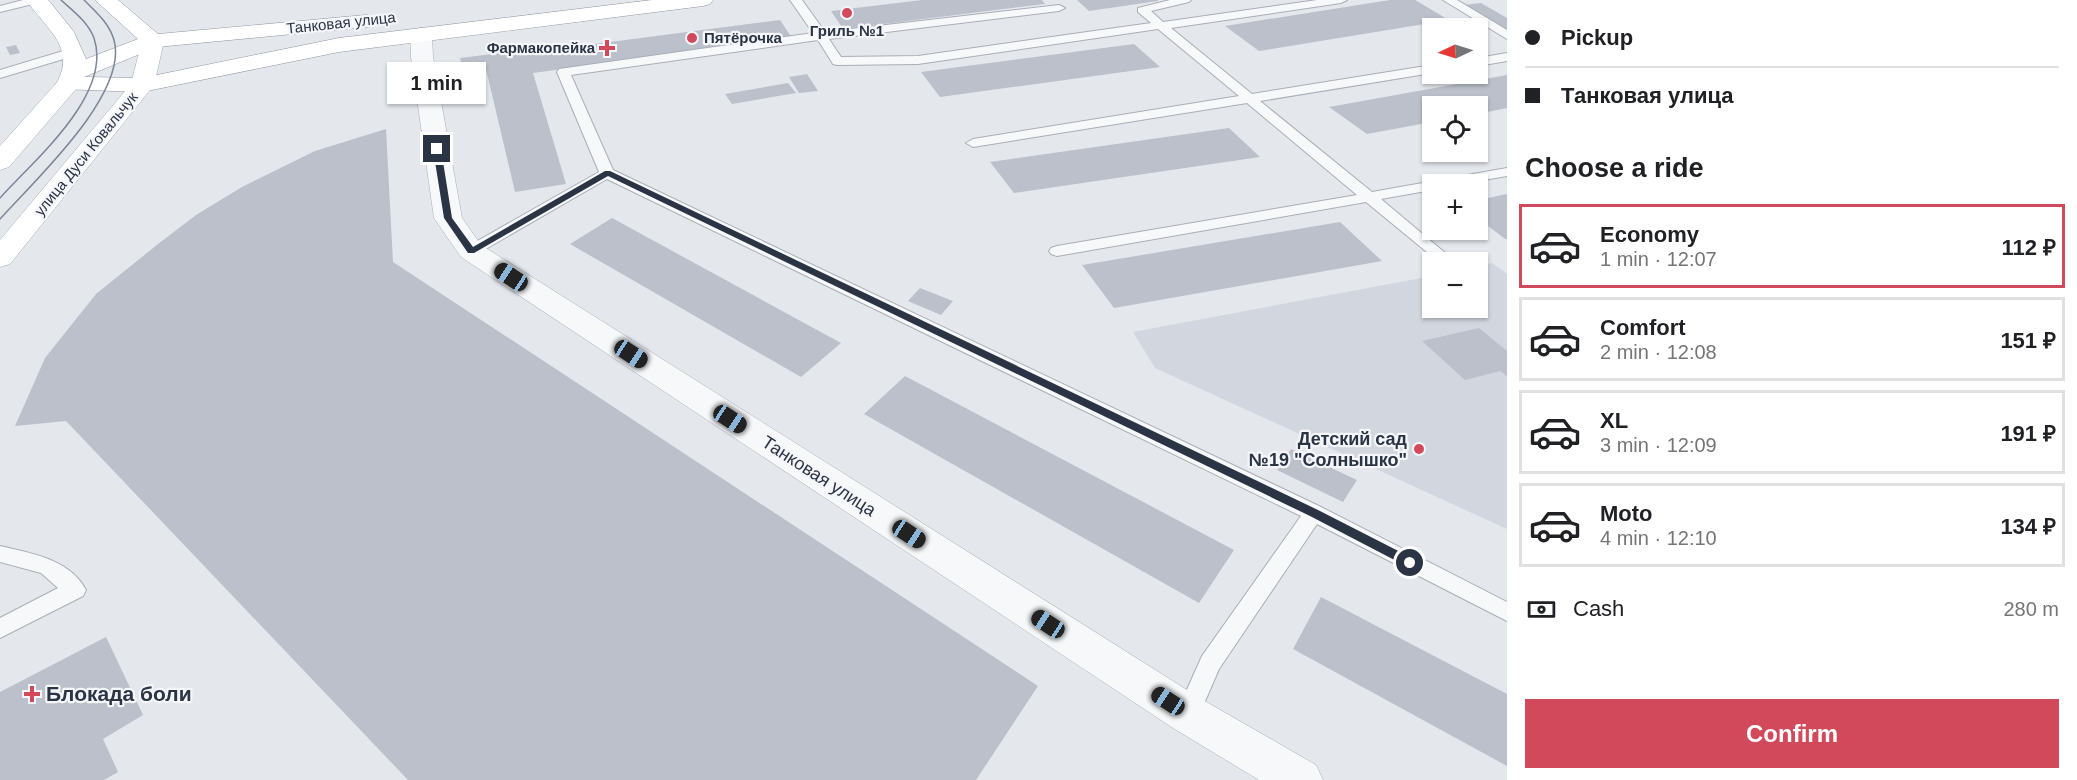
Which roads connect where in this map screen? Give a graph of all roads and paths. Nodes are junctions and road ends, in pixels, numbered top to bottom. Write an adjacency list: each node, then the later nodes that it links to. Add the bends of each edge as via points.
1 (36, 0): 9 (lane); 18 (main road, via 55,18)
2 (105, 0): 15 (main road)
3 (702, 0): 12 (main road, Танковая улица)
4 (796, 0): 14 (lane)
5 (1185, 0): 11 (lane, via 1142,10)
6 (1341, 0): 11 (lane)
7 (1449, 0): 13 (lane)
8 (1059, 8): 14 (lane)
9 (0, 9)
10 (383, 19): 15 (main road, Танковая улица)
11 (1161, 27): 14 (lane, via 918,60 837,61); 22 (lane)
12 (421, 35): 21 (main road, Танковая улица, via 339,45); 30 (street, Танковая улица, via 448,218)
13 (1507, 35)
14 (822, 36): 26 (lane, via 563,72)
15 (153, 41): 18 (main road, Танковая улица); 21 (main road, улица Дуси Ковальчук)
16 (1507, 57): 17 (lane)
17 (1488, 60)
18 (72, 69): 20 (lane); 21 (main road, Танковая улица); 24 (main road)
19 (1422, 71): 22 (lane)
20 (0, 74)
21 (142, 85): 33 (main road, улица Дуси Ковальчук)
22 (1250, 100): 23 (lane); 29 (lane)
23 (973, 143)
24 (0, 162)
25 (1507, 172): 27 (lane)
26 (607, 173): 30 (lane); 34 (lane)
27 (1488, 175)
28 (1422, 188): 29 (lane)
29 (1368, 197): 31 (lane); 32 (lane)
30 (471, 251): 38 (street, Танковая улица)
31 (1057, 251)
32 (1436, 252)
33 (0, 258)
34 (1314, 513): 36 (lane); 38 (lane, via 1210,663)
35 (0, 554): 37 (lane, via 47,566 75,590)
36 (1507, 612)
37 (0, 629)
38 (1188, 714): 39 (street, Танковая улица)
39 (1300, 780)

